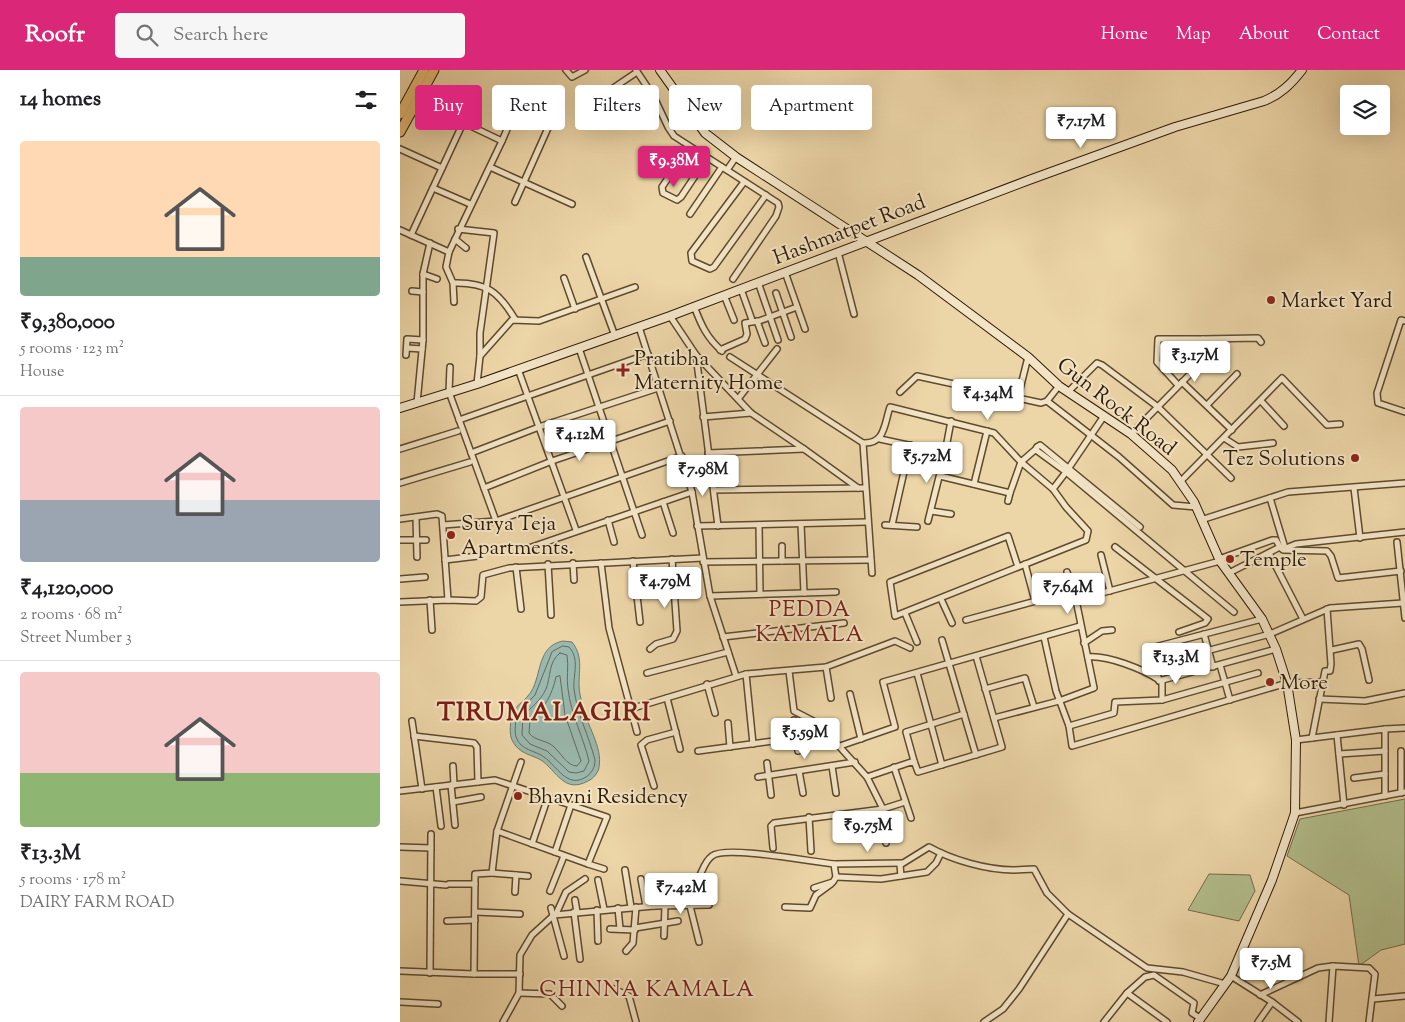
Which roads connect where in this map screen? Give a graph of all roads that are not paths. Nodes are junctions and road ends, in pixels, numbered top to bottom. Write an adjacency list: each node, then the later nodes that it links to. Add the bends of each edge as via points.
1 (424, 70): 10 (main road)
2 (434, 70): 10 (main road)
3 (566, 70): 4 (street, via 572,77)
4 (585, 70)
5 (660, 70): 22 (main road, Gun Rock Road, via 705,133)
6 (1302, 70): 38 (main road, Hashmatpet Road, via 1288,87 1270,98 1175,127)
7 (637, 71): 8 (street); 9 (street)
8 (617, 85)
9 (646, 85)
10 (413, 98): 12 (main road); 17 (main road)
11 (659, 109): 19 (street, via 672,133)
12 (400, 114)
13 (459, 130): 24 (street)
14 (478, 130): 18 (street)
15 (507, 130): 18 (street)
16 (547, 130): 27 (street)
17 (400, 132)
18 (502, 141): 23 (street)
19 (689, 147): 21 (street); 21 (street, via 662,187 663,193 677,200 681,197)
20 (400, 149): 24 (street)
21 (706, 158): 25 (street)
22 (736, 158): 25 (street); 38 (main road, Gun Rock Road)
23 (490, 167): 27 (street); 31 (street)
24 (442, 168): 28 (street)
25 (724, 169): 26 (street); 33 (street)
26 (744, 182): 29 (street); 29 (street, via 691,253 692,261 704,268 714,267)
27 (523, 184): 30 (street); 32 (street)
28 (433, 188): 31 (street); 36 (street)
29 (766, 195): 48 (street, via 778,203 778,212)
30 (515, 202)
31 (470, 204): 35 (street)
32 (572, 204)
33 (690, 214)
34 (400, 230): 36 (street)
35 (458, 230): 37 (street); 51 (street, via 494,232)
36 (411, 235): 39 (street)
37 (454, 239): 40 (street); 41 (street)
38 (867, 241): 42 (main road, Hashmatpet Road); 88 (main road, Gun Rock Road)
39 (430, 243): 41 (street); 45 (street)
40 (466, 248)
41 (449, 252): 49 (street, via 446,267)
42 (838, 252): 44 (main road, Hashmatpet Road); 64 (street)
43 (586, 257): 58 (street)
44 (785, 272): 50 (main road, Hashmatpet Road); 61 (street)
45 (423, 274): 47 (street); 55 (street)
46 (564, 278): 62 (street)
47 (437, 279)
48 (733, 279)
49 (453, 282): 51 (street, via 474,282); 59 (street)
50 (758, 282): 53 (main road, Hashmatpet Road); 66 (street)
51 (487, 287): 67 (street); 87 (street)
52 (636, 287): 58 (street)
53 (741, 289): 57 (main road, Hashmatpet Road); 69 (street)
54 (412, 292): 55 (street)
55 (423, 292): 76 (street)
56 (776, 293): 63 (street)
57 (724, 295): 60 (main road, Hashmatpet Road); 68 (street)
58 (602, 300): 62 (street); 73 (street)
59 (454, 302)
60 (694, 306): 65 (main road, Hashmatpet Road); 69 (street, via 704,331 721,351 745,339 744,324)
61 (797, 308): 63 (street); 72 (street)
62 (575, 309): 67 (street, via 539,322)
63 (782, 312): 66 (street); 74 (street)
64 (854, 314)
65 (670, 316): 71 (main road, Hashmatpet Road); 85 (street)
66 (771, 316): 69 (street); 77 (street)
67 (515, 319): 87 (street)
68 (734, 320)
69 (755, 321): 79 (street)
70 (1405, 321): 112 (street, via 1401,320 1377,393 1378,403)
71 (640, 326): 73 (main road, Hashmatpet Road); 84 (street)
72 (805, 329)
73 (615, 336): 81 (main road, Hashmatpet Road)
74 (791, 337)
75 (1203, 338): 78 (street, via 1258,338); 95 (street, via 1203,361); 95 (street, via 1158,339 1157,362)
76 (423, 340): 80 (street, via 407,339); 82 (street)
77 (778, 340)
78 (1261, 342)
79 (765, 343)
80 (407, 348): 82 (street); 86 (street)
81 (579, 348): 91 (main road, Hashmatpet Road); 94 (street)
82 (422, 349): 107 (street)
83 (777, 349): 92 (street)
84 (648, 354): 94 (street); 98 (street)
85 (696, 355): 104 (street); 115 (street)
86 (406, 356)
87 (480, 356): 96 (street)
88 (1028, 356): 97 (main road, Gun Rock Road); 103 (street)
89 (730, 358): 92 (street)
90 (450, 367): 99 (street)
91 (518, 369): 96 (main road, Hashmatpet Road); 102 (street)
92 (759, 374): 104 (street); 130 (street)
93 (1237, 374): 108 (street)
94 (589, 375): 102 (street); 109 (street)
95 (1180, 383): 108 (street); 110 (street)
96 (477, 384): 99 (main road, Hashmatpet Road)
97 (1059, 386): 101 (main road, Gun Rock Road); 105 (street)
98 (658, 388): 109 (street); 117 (street)
99 (449, 392): 107 (main road, Hashmatpet Road); 116 (street)
100 (900, 392): 103 (street, via 917,376)
101 (1068, 392): 110 (street, via 1097,364); 114 (main road, Gun Rock Road)
102 (527, 395): 116 (street); 121 (street)
103 (1018, 397): 105 (street, via 1041,403)
104 (738, 399): 113 (street)
105 (1047, 401): 125 (street)
106 (1261, 401): 119 (street, via 1282,378 1327,425); 120 (street); 122 (street)
107 (417, 403): 111 (main road, Hashmatpet Road)
108 (1207, 405): 122 (street)
109 (598, 407): 121 (street); 129 (street)
110 (1158, 407): 126 (street); 138 (street)
111 (400, 408)
112 (1405, 412)
113 (752, 413): 115 (street); 134 (street)
114 (1104, 416): 125 (street); 126 (main road, Gun Rock Road)
115 (703, 417): 137 (street)
116 (459, 420): 136 (street)
117 (670, 421): 129 (street); 139 (street)
118 (951, 421): 123 (street); 128 (street, via 890,407); 135 (street)
119 (1340, 424)
120 (1284, 426)
121 (539, 428): 136 (street); 140 (street)
122 (1232, 430): 127 (street)
123 (987, 431): 142 (street, via 994,433); 150 (street)
124 (458, 432): 133 (street)
125 (1091, 434): 143 (street); 162 (street, via 1173,505)
126 (1131, 434): 147 (main road, Gun Rock Road, via 1172,470)
127 (1224, 438): 131 (street, via 1238,447); 138 (street)
128 (880, 439): 130 (street); 132 (street)
129 (612, 441): 140 (street); 144 (street)
130 (863, 443): 152 (street)
131 (1273, 443)
132 (910, 445): 135 (street); 177 (street)
133 (400, 449)
134 (804, 450): 137 (street); 152 (street)
135 (945, 452): 145 (street)
136 (471, 453): 151 (street)
137 (708, 453): 155 (street)
138 (1208, 454): 146 (street); 147 (street)
139 (682, 456): 144 (street); 156 (street)
140 (552, 461): 151 (street); 158 (street)
141 (470, 462): 148 (street)
142 (1021, 462): 143 (street, via 1036,449); 154 (street); 157 (street)
143 (1067, 470): 154 (street); 181 (street); 217 (street)
144 (622, 476): 158 (street); 163 (street)
145 (940, 476): 150 (street); 164 (street)
146 (1231, 478)
147 (1180, 482): 162 (main road, Gun Rock Road)
148 (400, 483)
149 (1405, 483): 153 (street)
150 (974, 484): 157 (street)
151 (484, 488): 170 (street)
152 (861, 488): 155 (street); 172 (street)
153 (1354, 488): 159 (street, via 1288,492); 186 (street)
154 (1053, 489): 214 (street, via 1088,531 1088,536 1086,540)
155 (714, 490): 179 (street)
156 (692, 492): 161 (street); 178 (street)
157 (1010, 493): 160 (street)
158 (564, 497): 170 (street); 182 (street)
159 (1270, 498): 169 (street); 194 (street)
160 (1008, 501)
161 (663, 502): 163 (street); 184 (street)
162 (1196, 507): 169 (main road, Gun Rock Road)
163 (634, 511): 168 (street); 185 (street)
164 (930, 511): 165 (street); 171 (street)
165 (951, 514)
166 (416, 517): 167 (street); 174 (street, via 441,514); 188 (street)
167 (400, 519)
168 (608, 520): 182 (street); 190 (street)
169 (1202, 520): 207 (main road, Gun Rock Road)
170 (496, 521): 174 (street)
171 (928, 521)
172 (867, 522): 173 (street); 206 (street)
173 (802, 524): 175 (street); 209 (street)
174 (443, 525): 203 (street)
175 (759, 525): 179 (street); 210 (street)
176 (885, 525): 177 (street)
177 (892, 525): 180 (street)
178 (697, 526): 179 (street); 204 (street)
179 (718, 526)
180 (917, 527)
181 (1140, 527)
182 (576, 530): 195 (street)
183 (1405, 532): 186 (street)
184 (673, 533)
185 (642, 535)
186 (1360, 538): 194 (street, via 1296,544)
187 (400, 540): 188 (street)
188 (416, 540): 189 (street); 200 (street)
189 (426, 540)
190 (614, 542)
191 (1397, 542): 198 (street)
192 (782, 546): 205 (street)
193 (1115, 547): 224 (street)
194 (1283, 549): 197 (street); 207 (street, via 1275,539); 218 (street, via 1327,551 1338,578)
195 (520, 551)
196 (1405, 552): 198 (street)
197 (1268, 553): 221 (street); 246 (street)
198 (1399, 553): 218 (street)
199 (1101, 555): 227 (street)
200 (417, 556)
201 (478, 556): 203 (street)
202 (672, 559): 204 (street); 208 (street); 264 (street, via 677,631 673,639)
203 (445, 560): 234 (street)
204 (703, 560): 210 (street); 231 (street)
205 (782, 560): 209 (street); 210 (street)
206 (871, 560): 209 (street); 220 (street)
207 (1220, 560): 217 (street); 221 (main road, Gun Rock Road)
208 (634, 561): 211 (street); 248 (street)
209 (803, 561): 229 (street)
210 (760, 562): 230 (street)
211 (601, 563): 213 (street); 298 (street, via 609,628)
212 (548, 564): 213 (street); 215 (street); 243 (street)
213 (573, 564): 225 (street)
214 (1025, 564): 216 (street); 237 (street)
215 (516, 567): 234 (street, via 483,575 479,600); 239 (street)
216 (1018, 567): 232 (street); 242 (street, via 1008,536 890,582 895,616)
217 (1185, 570): 224 (street); 241 (street)
218 (1400, 571): 238 (street)
219 (1067, 572): 226 (street)
220 (872, 573)
221 (1229, 573): 245 (main road, Gun Rock Road)
222 (425, 577): 223 (street)
223 (400, 579)
224 (1155, 579): 227 (street); 251 (street, via 1208,619)
225 (574, 580)
226 (1073, 591): 235 (street); 237 (street)
227 (1110, 591): 235 (street)
228 (836, 592): 229 (street)
229 (804, 593): 230 (street)
230 (760, 594): 231 (street)
231 (710, 596): 258 (street)
232 (941, 599): 242 (street); 250 (street)
233 (430, 600): 234 (street); 236 (street); 253 (street)
234 (448, 600)
235 (1076, 600): 252 (street)
236 (400, 601)
237 (1035, 601): 247 (street)
238 (1403, 603): 240 (street); 244 (street)
239 (521, 609)
240 (1327, 609): 246 (street); 266 (street)
241 (1234, 612)
242 (906, 614): 261 (street)
243 (551, 615)
244 (1405, 618)
245 (1262, 619): 256 (main road, Gun Rock Road); 257 (street)
246 (1303, 619): 256 (street)
247 (966, 620)
248 (640, 622)
249 (844, 623): 258 (street)
250 (952, 623)
251 (1199, 625): 255 (street); 257 (street)
252 (1080, 626): 259 (street); 262 (street)
253 (432, 630)
254 (1112, 630): 262 (street, via 1102,631)
255 (1179, 632)
256 (1270, 634): 265 (main road, Gun Rock Road); 267 (street)
257 (1203, 635): 267 (street); 272 (street, via 1151,648)
258 (724, 637): 268 (street)
259 (1044, 637): 269 (street); 296 (street)
260 (942, 640): 271 (street)
261 (917, 642)
262 (1084, 643): 270 (street)
263 (910, 648): 274 (street, via 894,640)
264 (650, 649)
265 (1276, 649): 273 (street); 286 (main road, Gun Rock Road)
266 (1332, 650): 283 (street, via 1358,644); 285 (street, via 1330,671 1325,671)
267 (1209, 651): 272 (street); 275 (street)
268 (728, 652): 277 (street); 281 (street)
269 (976, 656): 271 (street); 288 (street)
270 (1088, 657): 282 (street, via 1098,656); 296 (street, via 1094,688)
271 (950, 664): 278 (street); 300 (street)
272 (1154, 665): 282 (street)
273 (1220, 665): 275 (street); 284 (street)
274 (826, 667): 276 (street); 292 (street)
275 (1214, 667): 282 (street)
276 (789, 671): 280 (street); 318 (street, via 794,711 819,724)
277 (647, 673)
278 (917, 673): 305 (street); 315 (street, via 884,682 895,727)
279 (1258, 673): 284 (street)
280 (746, 674): 281 (street); 317 (street)
281 (736, 676): 287 (street)
282 (1161, 680): 294 (street)
283 (1369, 680)
284 (1225, 682): 294 (street); 295 (street)
285 (1322, 682): 286 (street); 293 (street)
286 (1287, 683): 295 (street); 316 (main road, Gun Rock Road)
287 (708, 684): 291 (street); 299 (street)
288 (985, 689): 297 (street, via 1025,678); 301 (street)
289 (1405, 693): 293 (street, via 1365,701)
290 (850, 694): 315 (street)
291 (667, 698): 298 (street); 310 (street)
292 (831, 698)
293 (1319, 699): 314 (street)
294 (1162, 700): 306 (street, via 1115,702 1114,713)
295 (1230, 700): 306 (street, via 1072,746)
296 (1059, 701): 297 (street); 306 (street)
297 (1034, 706): 301 (street)
298 (630, 709): 309 (street)
299 (716, 713)
300 (964, 714): 305 (street); 326 (street)
301 (994, 718): 326 (street, via 1002,746)
302 (794, 720): 313 (street)
303 (412, 721): 312 (street)
304 (728, 723): 319 (street)
305 (931, 724): 327 (street, via 906,732); 331 (street)
306 (1069, 726)
307 (1405, 728): 308 (street)
308 (1385, 729): 311 (street); 323 (street)
309 (637, 732)
310 (676, 732): 320 (street); 344 (street, via 647,740 641,745)
311 (1337, 735): 314 (street); 325 (street)
312 (414, 736): 341 (street, via 474,743); 346 (street)
313 (796, 738): 317 (street); 322 (street)
314 (1312, 738): 316 (street)
315 (861, 739): 318 (street)
316 (1296, 740): 360 (main road, Gun Rock Road)
317 (753, 744): 319 (street)
318 (840, 746): 330 (street)
319 (730, 747): 321 (street)
320 (680, 749)
321 (698, 751)
322 (798, 751)
323 (1385, 751): 325 (street); 336 (street)
324 (1401, 751): 349 (street)
325 (1339, 754): 358 (street)
326 (976, 755): 331 (street)
327 (914, 761): 331 (street, via 918,772); 334 (street)
328 (522, 762): 343 (street)
329 (767, 762): 337 (street)
330 (855, 762): 333 (street); 339 (street)
331 (942, 765)
332 (453, 766): 342 (street)
333 (832, 766): 335 (street); 348 (street)
334 (894, 767): 339 (street); 356 (street)
335 (799, 771): 337 (street); 350 (street)
336 (1385, 774): 340 (street); 352 (street)
337 (768, 775): 338 (street); 351 (street)
338 (758, 777)
339 (867, 777): 359 (street)
340 (1354, 778)
341 (478, 782): 342 (street); 343 (street, via 495,780)
342 (452, 785): 345 (street); 355 (street)
343 (515, 786): 354 (street); 365 (street)
344 (654, 786)
345 (436, 787): 346 (street); 364 (street)
346 (422, 789): 347 (street)
347 (400, 791)
348 (836, 792)
349 (1403, 792): 352 (street)
350 (803, 793)
351 (772, 796)
352 (1385, 796): 358 (street)
353 (481, 797): 355 (street)
354 (548, 797): 357 (street); 368 (street)
355 (453, 802): 363 (street)
356 (905, 802): 359 (street); 362 (street)
357 (571, 805): 372 (street); 377 (street, via 607,817)
358 (1344, 805): 360 (street)
359 (883, 809): 361 (street); 367 (street)
360 (1295, 814): 430 (main road, Gun Rock Road, via 1272,880)
361 (808, 817): 371 (street, via 774,823 771,826); 373 (street)
362 (911, 818)
363 (455, 825)
364 (441, 826)
365 (497, 831): 368 (street); 381 (street)
366 (431, 834): 370 (street)
367 (886, 843)
368 (532, 844): 372 (street)
369 (400, 847): 370 (street)
370 (431, 848): 391 (street)
371 (773, 848)
372 (555, 852): 375 (street)
373 (811, 852)
374 (941, 853): 376 (street, via 929,847); 384 (street, via 927,872); 411 (street, via 998,868 1034,869 1047,893)
375 (564, 856): 377 (street); 393 (street)
376 (902, 862): 378 (street); 384 (street)
377 (588, 864): 379 (street)
378 (834, 864): 388 (street); 399 (street, via 721,851 710,856 694,885 661,896)
379 (604, 869)
380 (625, 870): 401 (street)
381 (492, 873): 382 (street); 390 (street, via 478,872)
382 (516, 875): 383 (street); 394 (street)
383 (528, 876)
384 (901, 876): 388 (street)
385 (585, 879): 410 (street, via 566,892)
386 (641, 879): 398 (street)
387 (598, 880): 406 (street)
388 (835, 880): 392 (street); 402 (street, via 816,895 810,908)
389 (400, 881): 391 (street)
390 (475, 884): 391 (street); 407 (street)
391 (430, 886): 427 (street)
392 (814, 888)
393 (550, 891)
394 (515, 892)
395 (575, 900): 408 (street)
396 (665, 905): 399 (street); 400 (street); 415 (street)
397 (709, 905): 400 (street)
398 (646, 906): 399 (street); 401 (street)
399 (654, 906)
400 (690, 906): 421 (street)
401 (634, 907): 404 (street); 418 (street)
402 (785, 907)
403 (551, 908): 410 (street)
404 (618, 908): 406 (street); 417 (street)
405 (597, 910): 406 (street); 408 (street); 420 (street)
406 (604, 910)
407 (475, 912): 409 (street); 412 (street)
408 (575, 912): 410 (street); 424 (street)
409 (520, 914)
410 (555, 914): 423 (street); 429 (street, via 526,944 520,955)
411 (1068, 914): 431 (street, via 1147,968 1183,972); 445 (street, via 1019,989 1002,1009)
412 (475, 920): 413 (street); 428 (street)
413 (448, 921)
414 (678, 921): 415 (street)
415 (664, 924): 418 (street); 419 (street)
416 (610, 929): 417 (street)
417 (620, 929): 418 (street)
418 (635, 929): 422 (street, via 633,944)
419 (664, 936)
420 (598, 941)
421 (699, 942)
422 (626, 951)
423 (564, 956)
424 (580, 959)
425 (1333, 966): 435 (street, via 1307,972); 437 (street, via 1373,970); 450 (street)
426 (400, 972): 427 (street)
427 (430, 973): 428 (street)
428 (474, 974): 429 (street)
429 (520, 974): 433 (street)
430 (1231, 976): 431 (main road, Gun Rock Road); 435 (street)
431 (1224, 984): 442 (main road, Gun Rock Road)
432 (614, 989): 444 (street, via 629,996)
433 (519, 993): 441 (street, via 550,994); 443 (street)
434 (1127, 993): 442 (street, via 1145,977 1154,975 1194,1003 1192,1013); 446 (street); 447 (street)
435 (1260, 994): 439 (street)
436 (1405, 996): 437 (street)
437 (1373, 1000): 451 (street)
438 (400, 1002): 440 (street)
439 (1272, 1002): 448 (street); 449 (street)
440 (438, 1004)
441 (562, 1006)
442 (1199, 1020)
443 (503, 1022)
444 (636, 1022)
445 (984, 1022)
446 (1104, 1022)
447 (1167, 1022)
448 (1258, 1022)
449 (1298, 1022)
450 (1329, 1022)
451 (1369, 1022)

